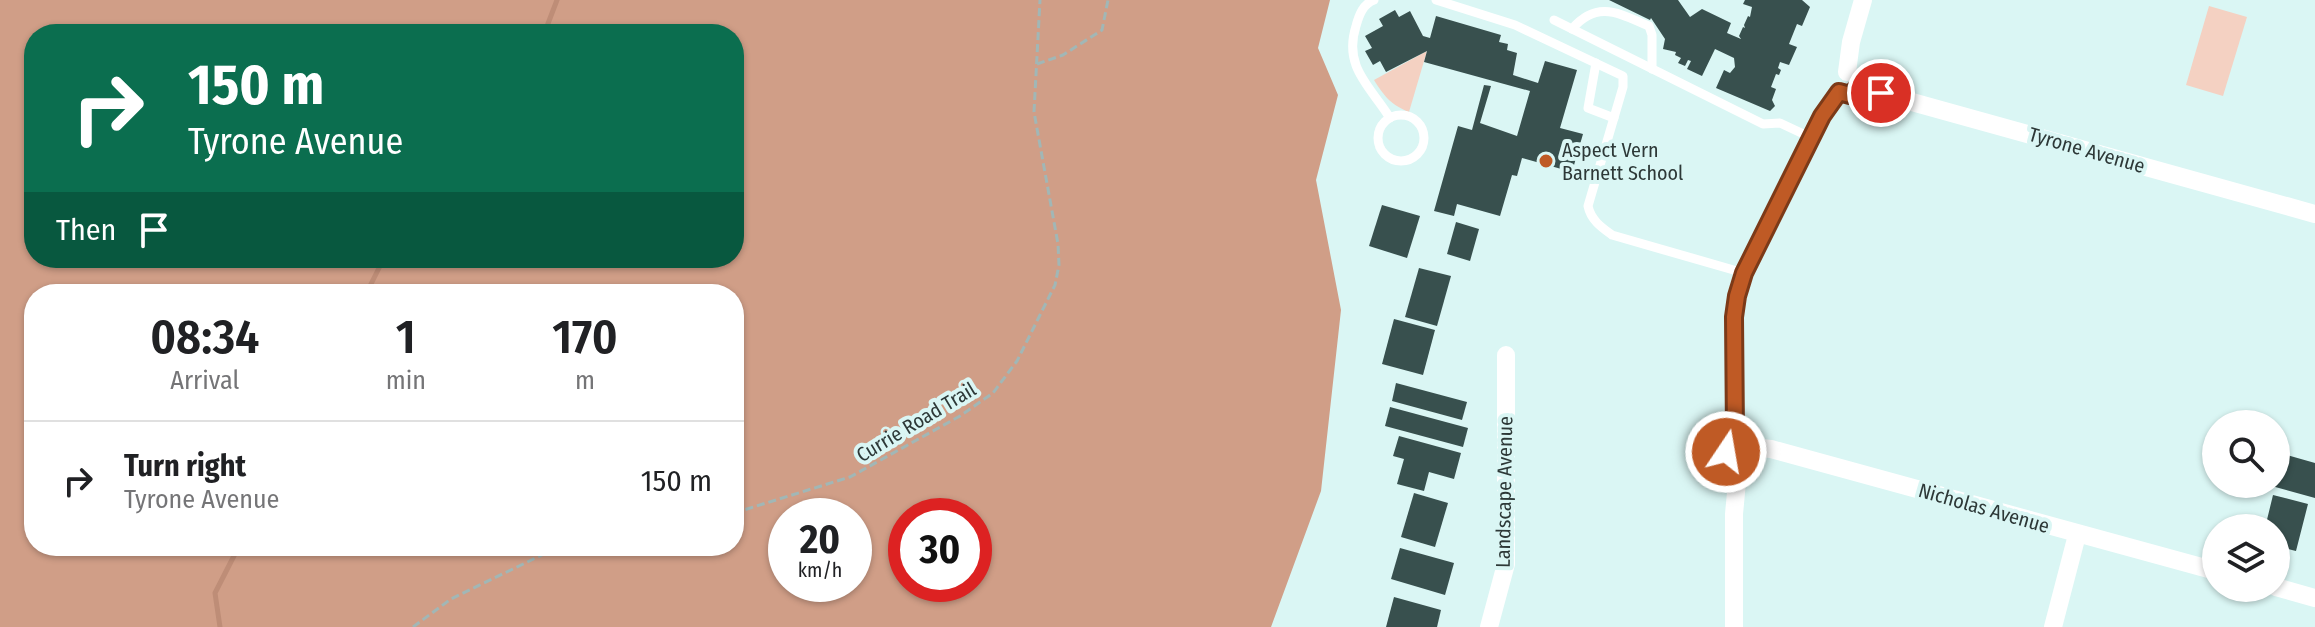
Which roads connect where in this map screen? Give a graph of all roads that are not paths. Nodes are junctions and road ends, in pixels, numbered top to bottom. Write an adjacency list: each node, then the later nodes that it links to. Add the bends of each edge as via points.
1 (1374, 0): 9 (lane, via 1358,18 1351,51 1359,76)
2 (1436, 0): 6 (lane, via 1515,25)
3 (1863, 0): 8 (street)
4 (1554, 20): 5 (lane)
5 (1572, 29): 7 (lane); 7 (lane, via 1596,9 1649,26)
6 (1596, 63): 10 (lane, via 1623,76); 10 (lane, via 1588,108)
7 (1652, 69): 11 (lane, via 1763,124 1780,123)
8 (1852, 79): 11 (street, via 1850,95 1839,92); 12 (street, Tyrone Avenue)
9 (1390, 118): 9 (lane, via 1406,116 1423,131 1422,147 1412,158 1397,161 1383,152 1380,130)
10 (1614, 118): 13 (lane, via 1588,206 1598,225 1612,235)
11 (1812, 138): 13 (street)
12 (2315, 214)
13 (1744, 273): 15 (street, via 1734,317 1735,434 1725,447 1728,456)
14 (1506, 355): 20 (street, Landscape Avenue, via 1506,564)
15 (1746, 454): 16 (street, Nicholas Avenue, via 1771,449); 21 (street, via 1734,520)
16 (2077, 535): 17 (street, Nicholas Avenue); 22 (street)
17 (2202, 567)
18 (2290, 591): 19 (street)
19 (2315, 598)
20 (1489, 627)
21 (1734, 627)
22 (2053, 627)

